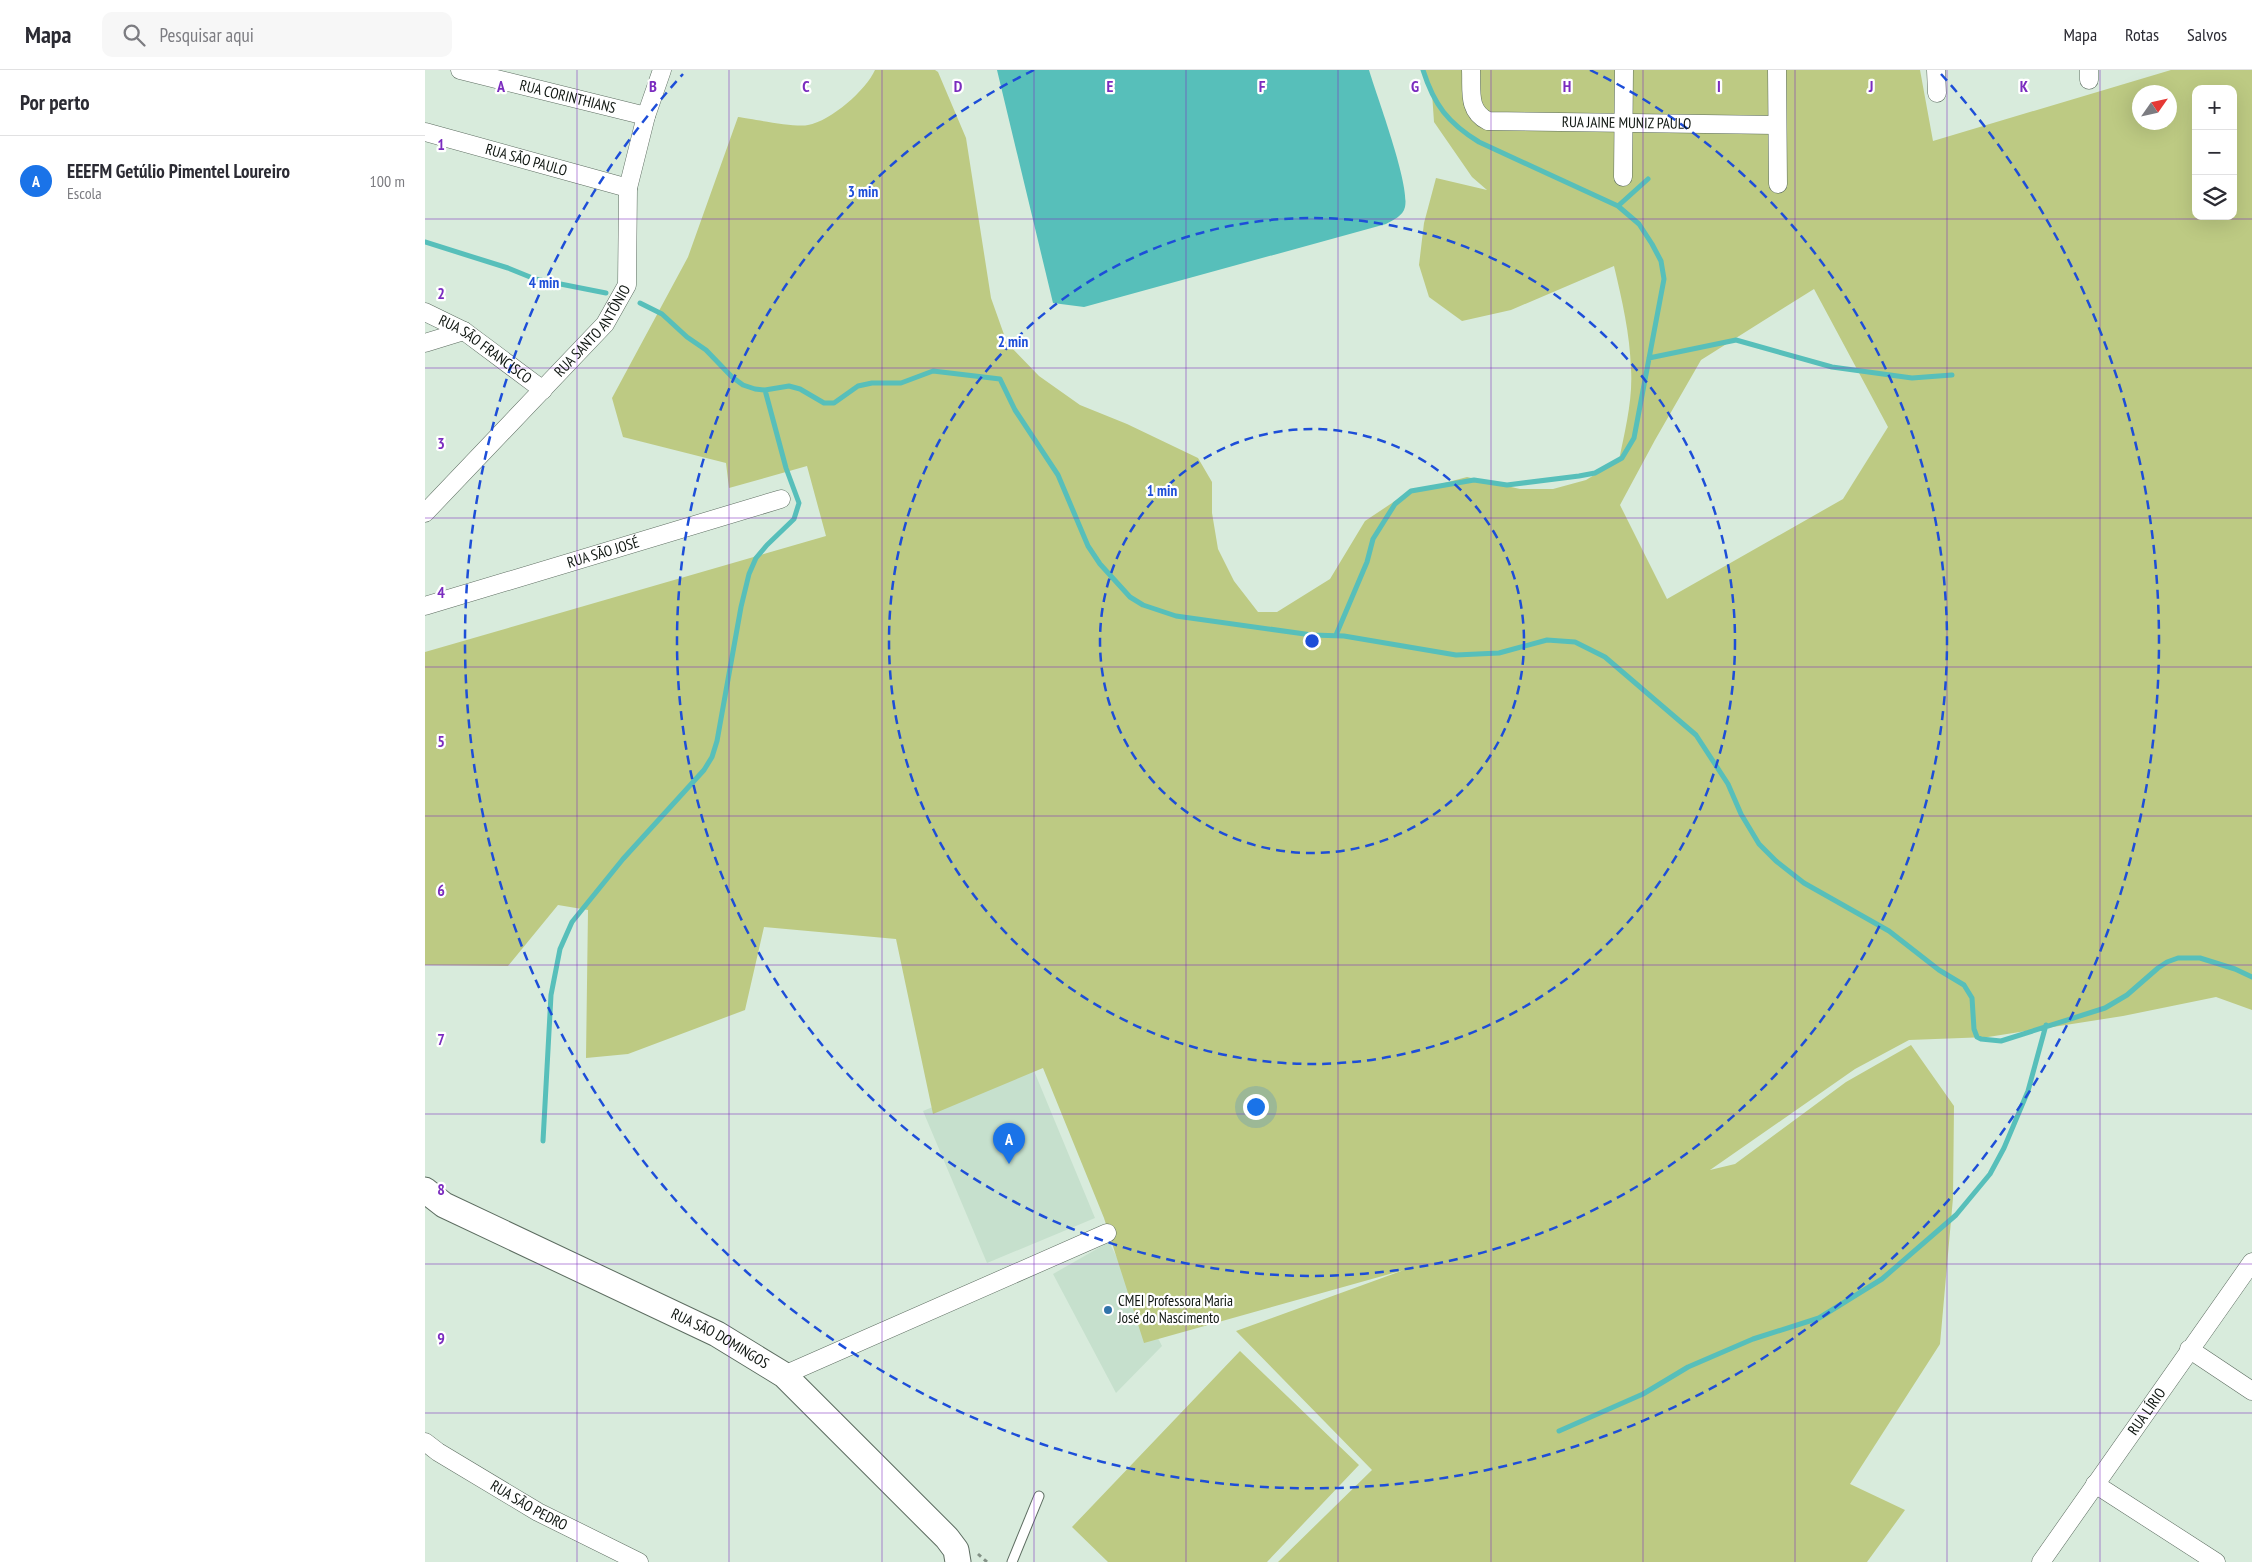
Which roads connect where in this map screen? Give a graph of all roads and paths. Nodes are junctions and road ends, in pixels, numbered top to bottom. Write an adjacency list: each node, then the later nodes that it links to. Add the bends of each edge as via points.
1 (461, 70): 8 (street, RUA CORINTHIANS)
2 (662, 70): 8 (street, RUA SANTO ANTÔNIO)
3 (1471, 70): 9 (street, RUA JAINE MUNIZ PAULO, via 1473,108 1478,116 1488,121)
4 (1624, 70): 9 (street)
5 (1777, 70): 10 (street)
6 (1936, 70): 7 (street)
7 (1937, 93)
8 (646, 116): 14 (street, RUA SANTO ANTÔNIO)
9 (1623, 123): 10 (street, RUA JAINE MUNIZ PAULO); 12 (street)
10 (1776, 125): 13 (street)
11 (425, 132): 14 (street, RUA SÃO PAULO)
12 (1623, 177)
13 (1778, 184)
14 (629, 188): 18 (street, RUA SANTO ANTÔNIO, via 627,285 605,324)
15 (425, 312): 16 (street, RUA SÃO FRANCISCO)
16 (464, 331): 17 (street); 18 (street, RUA SÃO FRANCISCO)
17 (425, 343)
18 (543, 390): 20 (street, RUA SANTO ANTÔNIO)
19 (781, 499): 21 (street, RUA SÃO JOSÉ)
20 (425, 513)
21 (425, 606)
22 (425, 1190): 26 (main road, RUA SÃO DOMINGOS, via 443,1205 717,1334)
23 (1107, 1233): 26 (street)
24 (2252, 1262): 25 (street, RUA LÍRIO)
25 (2189, 1349): 27 (street); 29 (street, RUA LÍRIO)
26 (785, 1375): 32 (main road, RUA SÃO DOMINGOS, via 947,1538 956,1550)
27 (2252, 1391)
28 (425, 1442): 31 (street, RUA SÃO PEDRO, via 538,1512)
29 (2095, 1484): 34 (street, RUA LÍRIO); 35 (street)
30 (1039, 1496): 33 (lane)
31 (639, 1562)
32 (958, 1562)
33 (1012, 1562)
34 (2041, 1562)
35 (2216, 1562)

